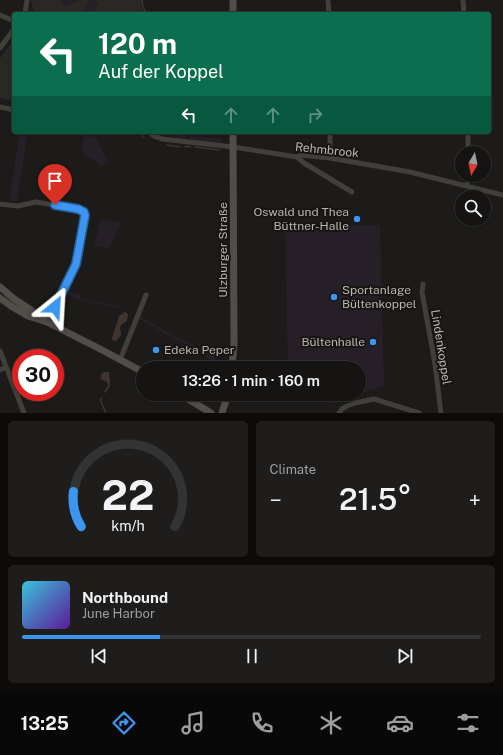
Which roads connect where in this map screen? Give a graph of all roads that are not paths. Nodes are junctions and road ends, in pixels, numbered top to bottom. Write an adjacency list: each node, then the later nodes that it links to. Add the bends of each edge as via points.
1 (27, 0): 5 (street)
2 (233, 0): 6 (main road)
3 (328, 0): 7 (street)
4 (463, 0): 8 (street)
5 (25, 12)
6 (233, 12)
7 (328, 12)
8 (464, 12)
9 (0, 15): 10 (street)
10 (12, 20)
11 (12, 32): 12 (street)
12 (0, 48)
13 (0, 107): 14 (street)
14 (12, 110)
15 (152, 134): 20 (street, Rehmbrook, via 162,138)
16 (233, 134): 20 (main road, Ulzburger Straße)
17 (330, 134): 22 (street)
18 (468, 134): 19 (street)
19 (468, 146)
20 (233, 147): 21 (street, Rehmbrook); 35 (main road, Ulzburger Straße)
21 (297, 157): 22 (street, Rehmbrook, via 300,155); 25 (street)
22 (330, 158): 24 (street, Rehmbrook, via 410,172)
23 (468, 182): 24 (street)
24 (467, 186): 26 (street, Rehmbrook)
25 (352, 192)
26 (503, 195)
27 (0, 204): 32 (street, via 18,206 36,202 84,212 85,219 76,264)
28 (423, 284): 46 (street, Lindenkoppel, via 422,292)
29 (1, 291): 32 (main road)
30 (146, 295): 34 (street)
31 (0, 298): 32 (main road, via 28,316)
32 (47, 322): 34 (main road)
33 (0, 351): 36 (street)
34 (120, 360): 37 (main road)
35 (233, 361)
36 (6, 367): 38 (street); 41 (street)
37 (136, 368)
38 (0, 370)
39 (191, 401): 42 (main road)
40 (226, 401): 43 (main road)
41 (24, 413)
42 (211, 413)
43 (222, 413)
44 (339, 413): 45 (street, via 347,406 374,399)
45 (419, 413)
46 (441, 413)

